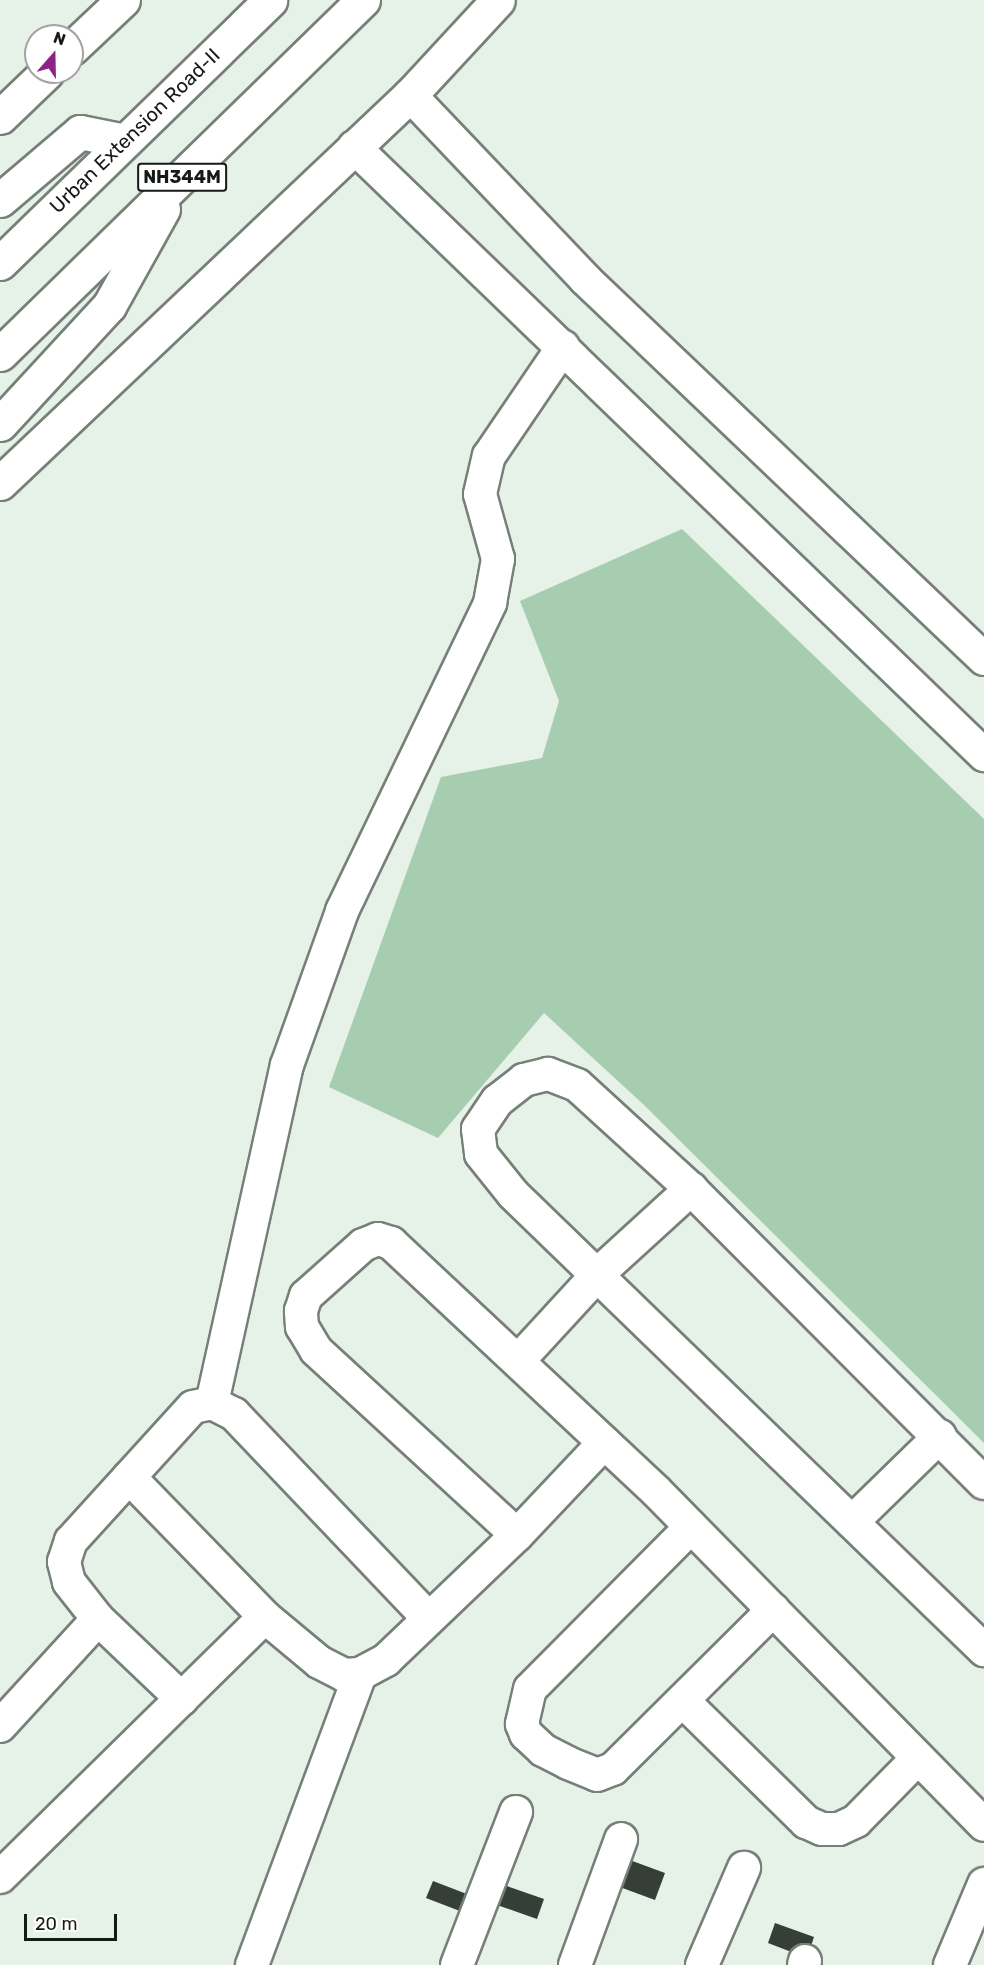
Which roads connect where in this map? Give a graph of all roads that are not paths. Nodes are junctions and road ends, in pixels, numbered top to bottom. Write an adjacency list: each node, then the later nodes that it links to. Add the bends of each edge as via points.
1 (123, 0): 5 (main road)
2 (270, 0): 9 (main road, Urban Extension Road-II / NH344M)
3 (363, 0): 11 (main road, NH344M)
4 (498, 0): 7 (main road)
5 (84, 37)
6 (34, 84): 8 (main road)
7 (410, 95): 10 (main road); 18 (street, via 585,279)
8 (0, 117)
9 (125, 141): 12 (main road, via 80,132); 13 (main road, Urban Extension Road-II / NH344M)
10 (354, 147): 14 (street); 17 (main road)
11 (180, 179): 15 (main road, NH344M); 16 (main road, via 109,306)
12 (0, 200)
13 (0, 263)
14 (563, 347): 19 (street); 23 (street, via 489,456 480,494 498,559 490,603 342,911 287,1065)
15 (0, 354)
16 (0, 424)
17 (0, 483)
18 (984, 659)
19 (984, 755)
20 (691, 1189): 21 (street); 21 (street, via 577,1085 548,1074 524,1080 497,1101 478,1129 481,1154 513,1194); 24 (street)
21 (599, 1274): 22 (street); 28 (street)
22 (518, 1361): 25 (street); 30 (street, via 391,1243 378,1239 363,1245 306,1296 301,1311 302,1327 316,1350)
23 (212, 1403): 26 (street, via 193,1407); 33 (street, via 234,1414)
24 (940, 1436): 27 (street); 28 (street)
25 (604, 1443): 29 (street); 30 (street)
26 (129, 1477): 32 (street); 34 (street, via 71,1541 64,1562 69,1582)
27 (984, 1483)
28 (852, 1522): 35 (street)
29 (691, 1527): 31 (street); 38 (street, via 530,1689 522,1724 526,1734 543,1750 597,1775 626,1760)
30 (517, 1535): 33 (street)
31 (773, 1610): 38 (street); 40 (street)
32 (265, 1617): 36 (street, via 319,1662 344,1675); 37 (street)
33 (428, 1618): 36 (street, via 386,1660)
34 (98, 1619): 37 (street); 39 (street)
35 (984, 1650)
36 (360, 1674): 47 (street)
37 (182, 1699): 45 (street)
38 (683, 1701): 40 (street, via 806,1822 822,1829 839,1829 856,1821)
39 (0, 1726)
40 (918, 1758): 42 (street)
41 (516, 1812): 48 (street)
42 (984, 1825)
43 (621, 1839): 49 (street)
44 (744, 1868): 50 (street)
45 (0, 1877)
46 (984, 1884): 51 (street)
47 (252, 1965)
48 (457, 1965)
49 (575, 1965)
50 (702, 1965)
51 (950, 1965)

